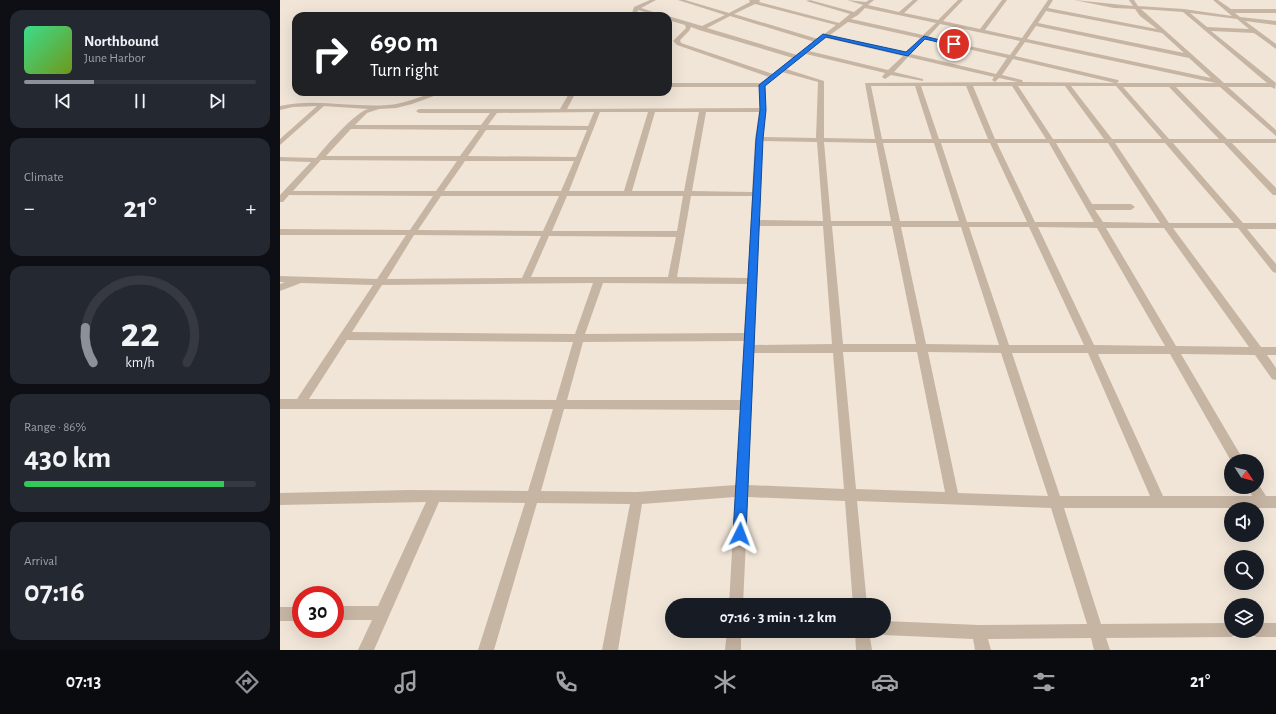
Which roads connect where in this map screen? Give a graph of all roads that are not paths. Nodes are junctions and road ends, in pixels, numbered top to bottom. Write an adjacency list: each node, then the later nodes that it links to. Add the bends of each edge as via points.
1 (654, 0): 17 (street)
2 (680, 0): 29 (street)
3 (747, 0): 14 (street)
4 (808, 0): 15 (street); 27 (street)
5 (849, 0): 16 (street)
6 (872, 0): 16 (street)
7 (916, 0): 28 (street)
8 (961, 0): 33 (street)
9 (1005, 0): 42 (street)
10 (1051, 0): 20 (street)
11 (1076, 0): 19 (street)
12 (1131, 0): 19 (street)
13 (1215, 0): 23 (street)
14 (756, 1): 21 (street); 29 (street)
15 (801, 4)
16 (865, 5): 27 (street); 28 (street)
17 (636, 8): 25 (street); 26 (street)
18 (794, 8): 21 (street)
19 (1135, 8): 22 (street); 43 (street)
20 (1046, 9): 37 (street); 43 (street)
21 (788, 11): 38 (street)
22 (1184, 11): 30 (street); 40 (street)
23 (1230, 11): 24 (street); 30 (street)
24 (1276, 11)
25 (635, 12)
26 (650, 12)
27 (856, 14): 32 (street)
28 (900, 14): 33 (street)
29 (730, 15): 39 (street); 49 (street)
30 (1238, 18): 34 (street); 41 (street)
31 (672, 19): 36 (street)
32 (848, 20): 38 (street); 46 (street)
33 (940, 22): 42 (street); 46 (street)
34 (1268, 22): 35 (street); 41 (street)
35 (1276, 23)
36 (687, 24): 39 (street); 45 (street, via 687,31)
37 (1035, 24): 48 (street); 53 (street)
38 (840, 25): 44 (street)
39 (704, 28): 45 (street); 54 (street)
40 (1205, 29): 41 (street); 74 (street)
41 (1253, 30): 50 (street)
42 (981, 31): 48 (street)
43 (1165, 33): 53 (street)
44 (825, 36): 49 (street); 52 (street)
45 (678, 37): 47 (street); 59 (street, via 676,41 679,44)
46 (924, 38): 52 (street); 55 (street)
47 (672, 39)
48 (1024, 39): 55 (street); 60 (street)
49 (819, 40): 51 (street)
50 (1276, 47)
51 (804, 52): 54 (street); 57 (street)
52 (908, 54): 57 (street); 58 (street)
53 (1189, 56): 60 (street)
54 (797, 57): 56 (street)
55 (1012, 57): 58 (street); 72 (street)
56 (781, 70): 59 (street); 92 (street, via 820,81)
57 (889, 73): 61 (street); 65 (street)
58 (999, 75): 67 (street); 69 (street)
59 (773, 76): 63 (street)
60 (1219, 83): 73 (street); 74 (street); 90 (street)
61 (878, 84): 64 (street); 93 (street, via 867,84)
62 (672, 85): 63 (street)
63 (762, 85): 83 (street)
64 (918, 85): 65 (street); 94 (street)
65 (938, 85): 66 (street)
66 (969, 85): 67 (street); 95 (street)
67 (993, 85): 68 (street)
68 (1014, 85): 69 (street); 98 (street)
69 (1036, 85): 70 (street)
70 (1067, 85): 71 (street); 96 (street)
71 (1118, 85): 72 (street); 97 (street)
72 (1134, 85): 73 (street)
73 (1172, 86): 99 (street)
74 (1275, 86)
75 (431, 96): 78 (street, via 415,102)
76 (571, 96): 85 (street)
77 (322, 105): 78 (street); 79 (street); 101 (street)
78 (383, 107): 87 (street, via 365,112)
79 (280, 108)
80 (598, 110): 81 (street); 85 (street); 89 (street)
81 (652, 110): 82 (street); 110 (street)
82 (703, 110): 83 (street); 111 (street)
83 (763, 110): 91 (street)
84 (419, 111): 86 (street)
85 (562, 111): 86 (street)
86 (494, 112): 88 (street)
87 (349, 128): 88 (street); 104 (street)
88 (482, 128): 89 (street); 105 (street)
89 (590, 128): 102 (street)
90 (1276, 134)
91 (759, 139): 92 (street); 112 (street)
92 (820, 140): 93 (street); 117 (street)
93 (878, 140): 94 (street); 118 (street)
94 (938, 140): 95 (street); 119 (street)
95 (992, 140): 98 (street); 120 (street)
96 (1109, 140): 97 (street); 98 (street); 122 (street)
97 (1167, 140): 99 (street); 124 (street)
98 (1051, 141): 114 (street)
99 (1225, 141): 100 (street); 108 (street)
100 (1276, 141)
101 (280, 143)
102 (580, 158): 105 (street); 109 (street)
103 (280, 159): 104 (street)
104 (318, 159): 105 (street); 107 (street)
105 (463, 159): 106 (street)
106 (440, 192): 107 (street); 109 (street); 126 (street)
107 (287, 193): 113 (street)
108 (1276, 193)
109 (564, 194): 110 (street); 127 (street)
110 (627, 194): 111 (street)
111 (688, 194): 112 (street); 128 (street)
112 (758, 194): 116 (street)
113 (280, 200)
114 (1089, 207): 115 (street); 121 (street)
115 (1131, 207)
116 (756, 223): 117 (street); 136 (street)
117 (828, 224): 118 (street); 141 (street)
118 (895, 224): 119 (street); 142 (street)
119 (965, 224): 120 (street); 143 (street)
120 (1031, 225): 121 (street); 145 (street)
121 (1100, 226): 122 (street); 146 (street)
122 (1166, 226): 124 (street); 147 (street)
123 (1276, 226): 124 (street)
124 (1240, 227): 129 (street)
125 (280, 232): 126 (street)
126 (412, 233): 127 (street); 135 (street)
127 (547, 233): 128 (street); 132 (street)
128 (680, 234): 134 (street)
129 (1276, 270)
130 (280, 279): 131 (street)
131 (300, 279): 135 (street); 137 (street)
132 (525, 281): 133 (street); 135 (street)
133 (598, 281): 134 (street); 140 (street)
134 (672, 281): 136 (street)
135 (380, 282): 138 (street)
136 (753, 282): 139 (street)
137 (280, 288)
138 (344, 336): 140 (street); 150 (street)
139 (750, 337): 140 (street); 144 (street)
140 (579, 338): 153 (street)
141 (838, 348): 142 (street); 144 (street); 156 (street)
142 (920, 348): 143 (street); 160 (street)
143 (1004, 348): 145 (street); 162 (street)
144 (749, 349): 152 (street)
145 (1091, 349): 146 (street); 163 (street)
146 (1173, 349): 147 (street); 154 (street)
147 (1259, 351): 148 (street); 149 (street)
148 (1276, 351)
149 (1276, 376)
150 (301, 403): 151 (street); 153 (street)
151 (280, 404)
152 (746, 404): 153 (street); 155 (street)
153 (559, 405): 158 (street)
154 (1234, 454)
155 (742, 491): 156 (street); 159 (street); 167 (street)
156 (850, 495): 160 (street); 168 (street)
157 (434, 496): 158 (street); 161 (street); 170 (street)
158 (533, 497): 159 (street); 182 (street)
159 (636, 498): 183 (street)
160 (952, 498): 162 (street)
161 (280, 499)
162 (1056, 502): 163 (street); 174 (street)
163 (1159, 502): 165 (street)
164 (1276, 502): 166 (street)
165 (1224, 503)
166 (1264, 503)
167 (736, 598)
168 (859, 598)
169 (344, 613): 170 (street)
170 (382, 613): 181 (street)
171 (280, 614): 172 (street)
172 (292, 614)
173 (891, 628): 178 (street)
174 (1094, 630): 175 (street); 178 (street); 187 (street)
175 (1224, 630)
176 (1264, 630): 177 (street)
177 (1276, 630)
178 (979, 632): 186 (street)
179 (734, 638): 184 (street)
180 (863, 638): 185 (street)
181 (366, 650)
182 (486, 650)
183 (610, 650)
184 (733, 650)
185 (864, 650)
186 (983, 650)
187 (1102, 650)

